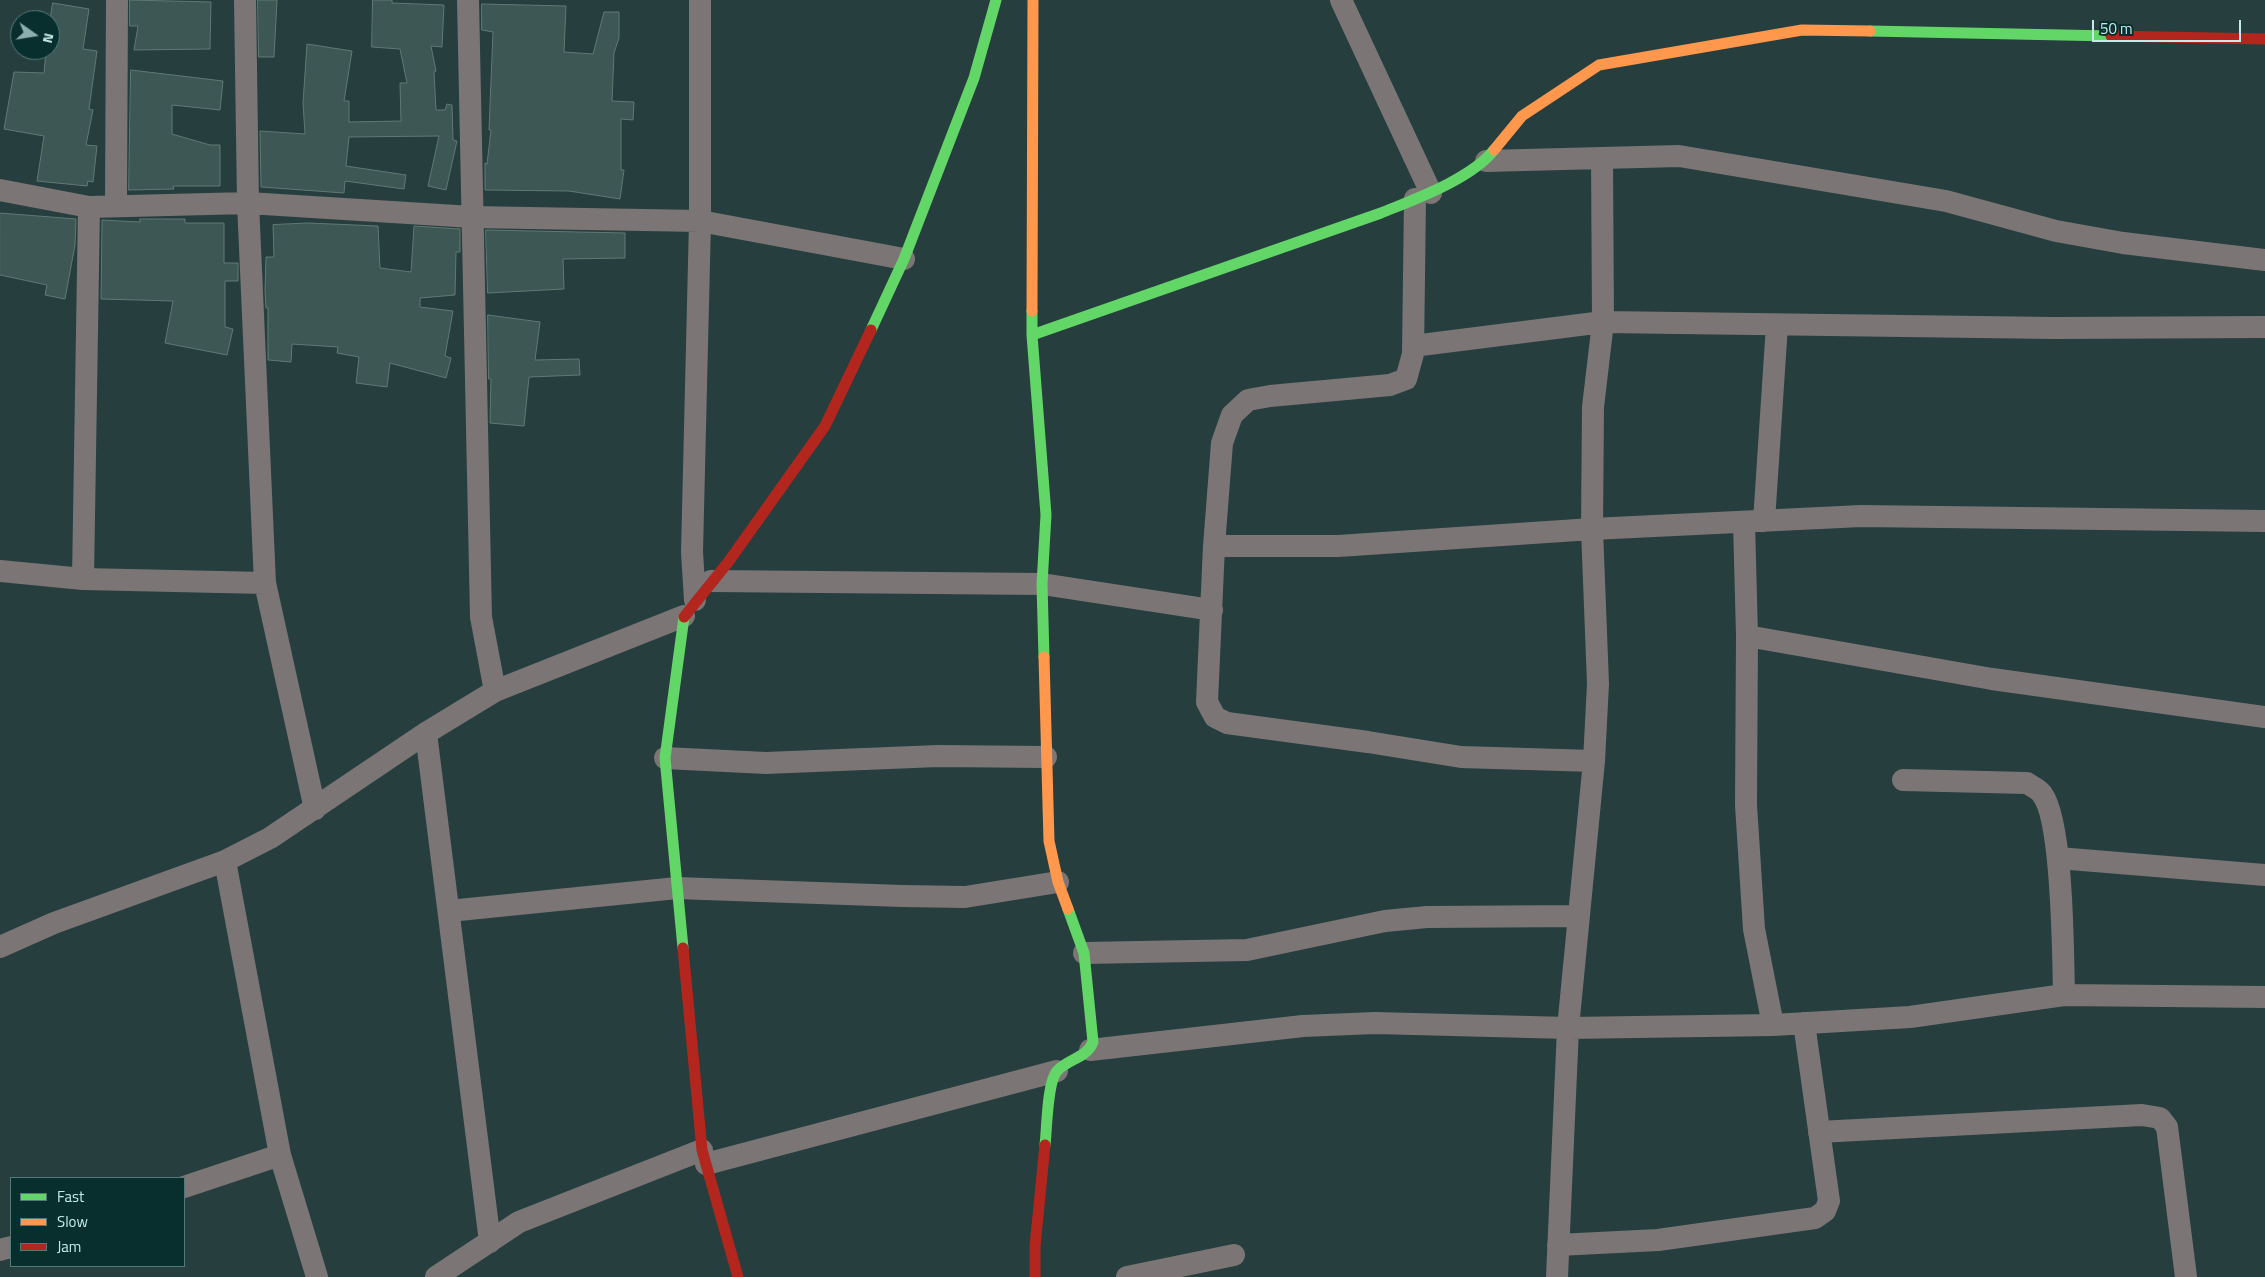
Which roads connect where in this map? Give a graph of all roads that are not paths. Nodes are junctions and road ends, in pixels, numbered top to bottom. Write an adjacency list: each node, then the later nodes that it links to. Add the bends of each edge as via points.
1 (117, 0): 14 (street)
2 (244, 0): 13 (street)
3 (468, 0): 16 (street)
4 (700, 0): 17 (street)
5 (996, 0): 18 (street, via 974,78)
6 (1033, 0): 23 (street)
7 (1341, 0): 12 (street)
8 (2265, 39): 10 (street, via 1802,30 1599,65 1522,116)
9 (1602, 158): 10 (street); 19 (street, via 1679,156 1946,201 2056,231); 20 (street)
10 (1486, 161): 12 (street)
11 (0, 190): 15 (street)
12 (1423, 196): 23 (street); 24 (street)
13 (248, 203): 14 (street); 16 (street); 32 (street)
14 (116, 205): 15 (street)
15 (88, 207): 30 (street)
16 (472, 217): 17 (street); 37 (street, via 481,617)
17 (700, 221): 18 (street); 34 (street)
18 (904, 259): 31 (street, via 825,426)
19 (2265, 260)
20 (1603, 322): 21 (street); 24 (street); 27 (street, via 1593,407)
21 (1777, 325): 22 (street); 25 (street)
22 (2265, 327)
23 (1032, 335): 33 (street, via 1046,515)
24 (1413, 346): 28 (street, via 1406,379 1390,385 1248,400 1232,415 1222,443)
25 (1754, 521): 26 (street, via 1861,516); 27 (street); 36 (street)
26 (2265, 521)
27 (1592, 529): 28 (street, via 1338,546); 42 (street, via 1598,684)
28 (1214, 546): 35 (street)
29 (0, 570): 30 (street)
30 (83, 579): 32 (street)
31 (712, 580): 33 (street); 34 (street)
32 (265, 583): 44 (street)
33 (1042, 584): 35 (street); 40 (street)
34 (689, 608): 37 (street); 41 (street)
35 (1212, 610): 42 (street, via 1207,702 1215,717 1227,723 1461,757)
36 (1747, 636): 38 (street, via 1992,679); 57 (street, via 1746,805 1754,930)
37 (495, 691): 39 (street)
38 (2265, 717)
39 (426, 733): 44 (street); 50 (street)
40 (1046, 757): 41 (street, via 938,756 766,763); 48 (street, via 1048,842)
41 (665, 758): 49 (street)
42 (1594, 761): 51 (street)
43 (1903, 780): 45 (street, via 2026,783 2042,793 2049,807)
44 (315, 809): 46 (street, via 270,838)
45 (2058, 858): 47 (street); 54 (street)
46 (224, 860): 52 (street, via 54,923); 62 (street)
47 (2265, 875)
48 (1058, 882): 49 (street, via 965,897); 53 (street)
49 (677, 888): 50 (street); 63 (street)
50 (449, 911): 65 (street)
51 (1579, 916): 53 (street, via 1427,917 1385,921 1248,950); 58 (street)
52 (0, 947)
53 (1084, 952): 59 (street, via 1093,1042)
54 (2064, 995): 55 (street); 56 (street, via 1910,1017)
55 (2264, 1002)
56 (1804, 1023): 57 (street); 61 (street)
57 (1773, 1024): 58 (street)
58 (1568, 1028): 59 (street, via 1375,1023 1303,1026); 66 (street)
59 (1090, 1050): 60 (street)
60 (1057, 1071): 63 (street); 71 (street, via 1052,1081 1042,1166)
61 (1819, 1132): 66 (street, via 1829,1201 1825,1211 1815,1218 1658,1240); 74 (street, via 2133,1115 2160,1118 2167,1128)
62 (280, 1155): 64 (street); 68 (street)
63 (704, 1157): 65 (street, via 519,1222); 70 (street)
64 (185, 1188)
65 (490, 1242): 69 (street)
66 (1558, 1245): 73 (street)
67 (1234, 1255): 72 (street)
68 (317, 1277)
69 (436, 1277)
70 (738, 1277)
71 (1035, 1277)
72 (1127, 1277)
73 (1557, 1277)
74 (2186, 1277)

